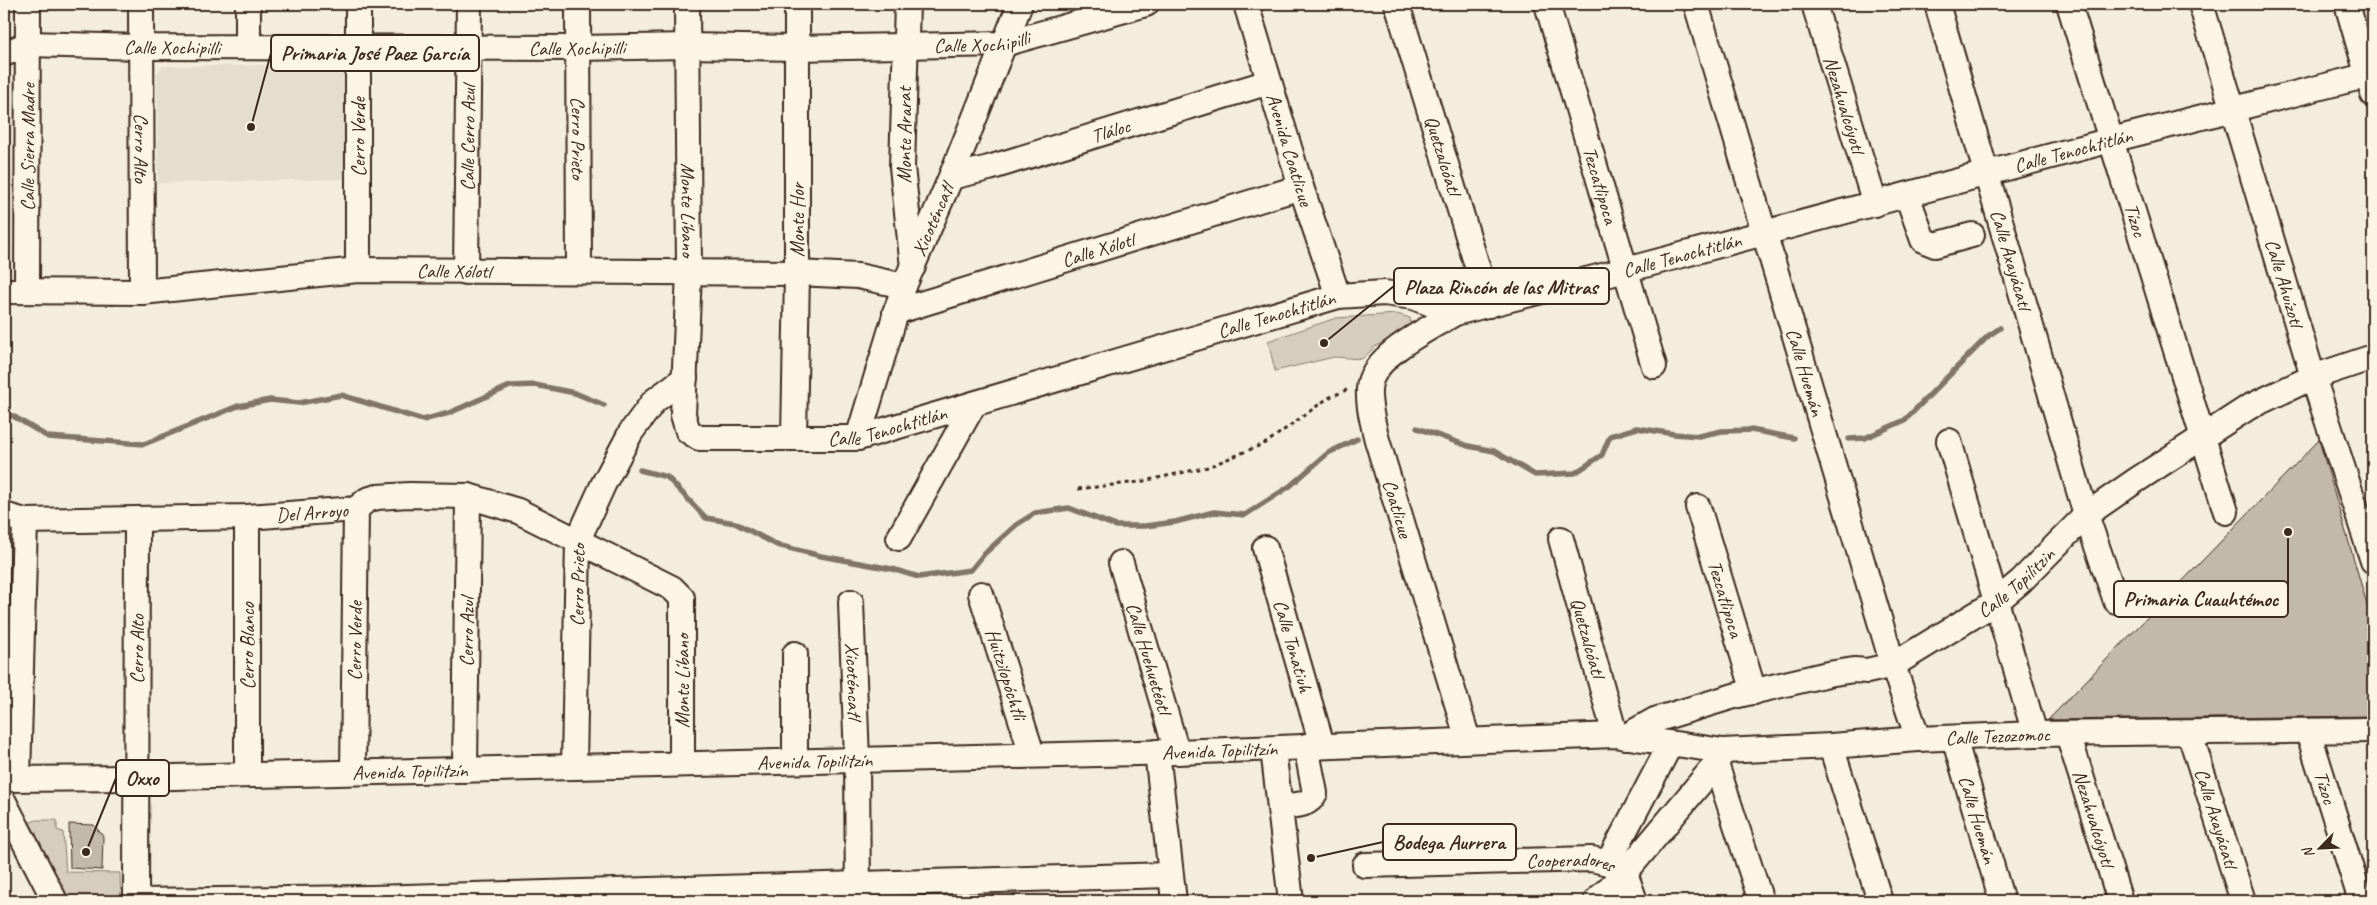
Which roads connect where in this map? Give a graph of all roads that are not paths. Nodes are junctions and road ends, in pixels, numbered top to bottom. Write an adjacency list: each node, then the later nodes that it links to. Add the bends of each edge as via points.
1 (28, 4): 21 (street, Calle Sierra Madre)
2 (141, 4): 25 (street, Cerro Alto)
3 (248, 4): 26 (street)
4 (358, 4): 27 (street, Cerro Verde)
5 (468, 4): 28 (street, Calle Cerro Azul)
6 (578, 4): 29 (street, Cerro Prieto)
7 (687, 4): 23 (street, Monte Líbano)
8 (797, 4): 30 (street, Monte Hor)
9 (906, 4): 24 (street, Monte Ararat)
10 (1020, 4): 22 (street, Xicoténcatl)
11 (1146, 4): 22 (street, Calle Xochipilli)
12 (1246, 4): 33 (street, Avenida Coatlicue)
13 (1397, 4): 53 (street, Quetzalcóatl)
14 (1547, 4): 44 (street, Tezcatlipoca)
15 (1696, 4): 41 (street, Calle Huemán)
16 (1814, 4): 40 (street, Nezahualcóyotl)
17 (1937, 4): 36 (street, Calle Axayácatl)
18 (2069, 4): 35 (street, Tízoc)
19 (2201, 4): 34 (street, Calle Ahuízotl)
20 (2347, 4): 32 (street)
21 (28, 44): 25 (street, Calle Xochipilli); 31 (street, Calle Xochipilli); 50 (street, Calle Sierra Madre)
22 (1004, 44): 24 (street, Calle Xochipilli); 37 (street, Xicoténcatl)
23 (688, 46): 29 (street, Calle Xochipilli); 30 (street, Calle Xochipilli); 47 (street, Monte Líbano)
24 (907, 46): 30 (street, Calle Xochipilli); 49 (street, Monte Ararat, via 902,166)
25 (141, 47): 26 (street, Calle Xochipilli); 51 (street, Cerro Alto)
26 (248, 47): 27 (street, Calle Xochipilli)
27 (358, 47): 28 (street, Calle Xochipilli); 43 (street, Cerro Verde)
28 (468, 48): 29 (street, Calle Xochipilli); 46 (street, Calle Cerro Azul)
29 (578, 48): 45 (street, Cerro Prieto)
30 (797, 48): 48 (street, Monte Hor)
31 (4, 54)
32 (2371, 81): 34 (street, Calle Tenochtitlán)
33 (1269, 82): 37 (street, Tláloc); 38 (street, Avenida Coatlicue)
34 (2234, 110): 35 (street, Calle Tenochtitlán); 58 (street, Calle Ahuízotl)
35 (2111, 140): 36 (street, Calle Tenochtitlán); 62 (street, Tízoc)
36 (1987, 173): 39 (street, Calle Tenochtitlán); 70 (street, Calle Axayácatl)
37 (951, 177): 49 (street, Xicoténcatl)
38 (1301, 187): 52 (street, Avenida Coatlicue); 54 (street, Calle Xólotl)
39 (1907, 195): 40 (street, Calle Tenochtitlán); 42 (street, via 1923,240 1928,244)
40 (1875, 204): 41 (street, Calle Tenochtitlán)
41 (1764, 233): 44 (street, Calle Tenochtitlán); 86 (street, Calle Huemán)
42 (1972, 235)
43 (358, 270): 46 (street, Calle Xólotl); 51 (street, Calle Xólotl)
44 (1626, 270): 53 (street, Calle Tenochtitlán); 57 (street, Tezcatlipoca)
45 (578, 271): 46 (street, Calle Xólotl); 47 (street, Calle Xólotl)
46 (466, 272)
47 (689, 272): 48 (street, Calle Xólotl); 59 (street, Monte Líbano)
48 (797, 273): 49 (street, Calle Xólotl); 63 (street, Monte Hor)
49 (908, 276): 54 (street, Xicoténcatl)
50 (15, 291): 51 (street, Calle Xólotl)
51 (142, 292)
52 (1338, 296): 55 (street, Calle Tenochtitlán, via 1384,293 1413,297); 60 (street, Calle Tenochtitlán)
53 (1489, 305): 55 (street, Calle Tenochtitlán)
54 (895, 312): 64 (street, Xicoténcatl)
55 (1455, 313): 96 (street, Coatlicue, via 1405,344 1378,367 1370,381 1370,404 1377,440)
56 (2373, 357): 58 (street, Calle Topilitzin)
57 (1654, 366)
58 (2313, 376): 62 (street, Calle Topilitzin, via 2248,407); 78 (street, Calle Ahuízotl)
59 (685, 378): 61 (street, Monte Líbano); 76 (street, Cerro Prieto, via 654,401 631,432)
60 (974, 404): 64 (street, Calle Tenochtitlán); 74 (street)
61 (683, 415): 63 (street, Calle Tenochtitlán, via 688,431 699,438)
62 (2203, 436): 69 (street, Tízoc); 70 (street, Calle Topilitzin)
63 (794, 437): 64 (street, Calle Tenochtitlán)
64 (858, 438)
65 (1949, 441): 84 (street)
66 (468, 496): 68 (street, Del Arroyo, via 378,497 367,500); 76 (street, Del Arroyo, via 518,511); 108 (street, Cerro Azul)
67 (1698, 507): 87 (street, Tezcatlipoca)
68 (356, 509): 71 (street, Del Arroyo); 109 (street, Cerro Verde)
69 (2226, 512)
70 (2086, 515): 82 (street, Calle Axayácatl); 84 (street, Calle Topilitzin)
71 (247, 517): 73 (street, Del Arroyo); 110 (street, Cerro Blanco)
72 (14, 518): 73 (street, Del Arroyo); 111 (street)
73 (137, 519): 112 (street, Cerro Alto)
74 (899, 538)
75 (1561, 539): 93 (street, Quetzalcóatl)
76 (578, 540): 81 (street, Del Arroyo, via 672,588); 107 (street, Cerro Prieto)
77 (1265, 548): 98 (street, Calle Tonatiuh)
78 (2373, 561)
79 (1121, 563): 101 (street, Calle Huehuetéotl)
80 (981, 594): 102 (street, Huitzilopóchtli)
81 (682, 598): 106 (street, Monte Líbano)
82 (2116, 601)
83 (851, 602): 104 (street, Xicoténcatl)
84 (1996, 602): 86 (street, Calle Topilitzin); 90 (street)
85 (795, 654): 105 (street)
86 (1894, 665): 87 (street, Calle Topilitzin, via 1828,674); 95 (street, Calle Huemán)
87 (1754, 692): 93 (street, Calle Topilitzin, via 1672,714)
88 (2373, 730): 89 (street, Calle Tezozomoc)
89 (2308, 731): 92 (street, Calle Tezozomoc); 133 (street, Tízoc)
90 (2035, 734): 91 (street, Calle Tezozomoc); 94 (street, Calle Tezozomoc)
91 (2068, 734): 92 (street, Calle Tezozomoc); 131 (street, Nezahualcóyotl)
92 (2190, 734): 132 (street, Calle Axayácatl)
93 (1620, 736): 96 (street, Avenida Topilitzín); 97 (street, Calle Tezozomoc)
94 (1954, 738): 95 (street, Calle Tezozomoc); 130 (street, Calle Huemán)
95 (1918, 739): 99 (street, Calle Tezozomoc)
96 (1468, 740): 98 (street, Avenida Topilitzín)
97 (1670, 744): 103 (street, Calle Tezozomoc); 116 (street)
98 (1314, 746): 100 (street, Avenida Topilitzín); 114 (street, Calle Tonatiuh, via 1313,798 1304,804)
99 (1831, 746): 103 (street, Calle Tezozomoc); 129 (street)
100 (1273, 749): 101 (street, Avenida Topilitzín); 114 (street)
101 (1167, 752): 102 (street, Avenida Topilitzín); 117 (street, Calle Huehuetéotl)
102 (1032, 754): 104 (street, Avenida Topilitzín)
103 (1720, 757): 116 (street); 128 (street)
104 (857, 760): 105 (street, Avenida Topilitzín); 118 (street, Xicoténcatl)
105 (795, 761): 106 (street, Avenida Topilitzín)
106 (682, 764): 107 (street, Avenida Topilitzín)
107 (574, 767): 108 (street, Avenida Topilitzín)
108 (465, 770): 109 (street, Avenida Topilitzín)
109 (353, 772): 110 (street, Avenida Topilitzín)
110 (247, 775): 112 (street, Avenida Topilitzín)
111 (11, 778): 112 (street, Avenida Topilitzín)
112 (136, 778): 122 (street, Cerro Alto)
113 (4, 802): 121 (street)
114 (1280, 806): 125 (street)
115 (1365, 864): 116 (street, Cooperadores, via 1580,858)
116 (1616, 868): 126 (street); 127 (street, Cooperadores)
117 (1170, 875): 118 (street); 124 (street, Calle Huehuetéotl)
118 (858, 893): 119 (street)
119 (483, 898): 120 (street)
120 (371, 900): 123 (street)
121 (55, 901)
122 (136, 901): 123 (street)
123 (254, 901)
124 (1174, 901)
125 (1290, 901)
126 (1596, 901)
127 (1635, 901)
128 (1761, 901)
129 (1880, 901)
130 (2002, 901)
131 (2120, 901)
132 (2243, 901)
133 (2361, 901)

